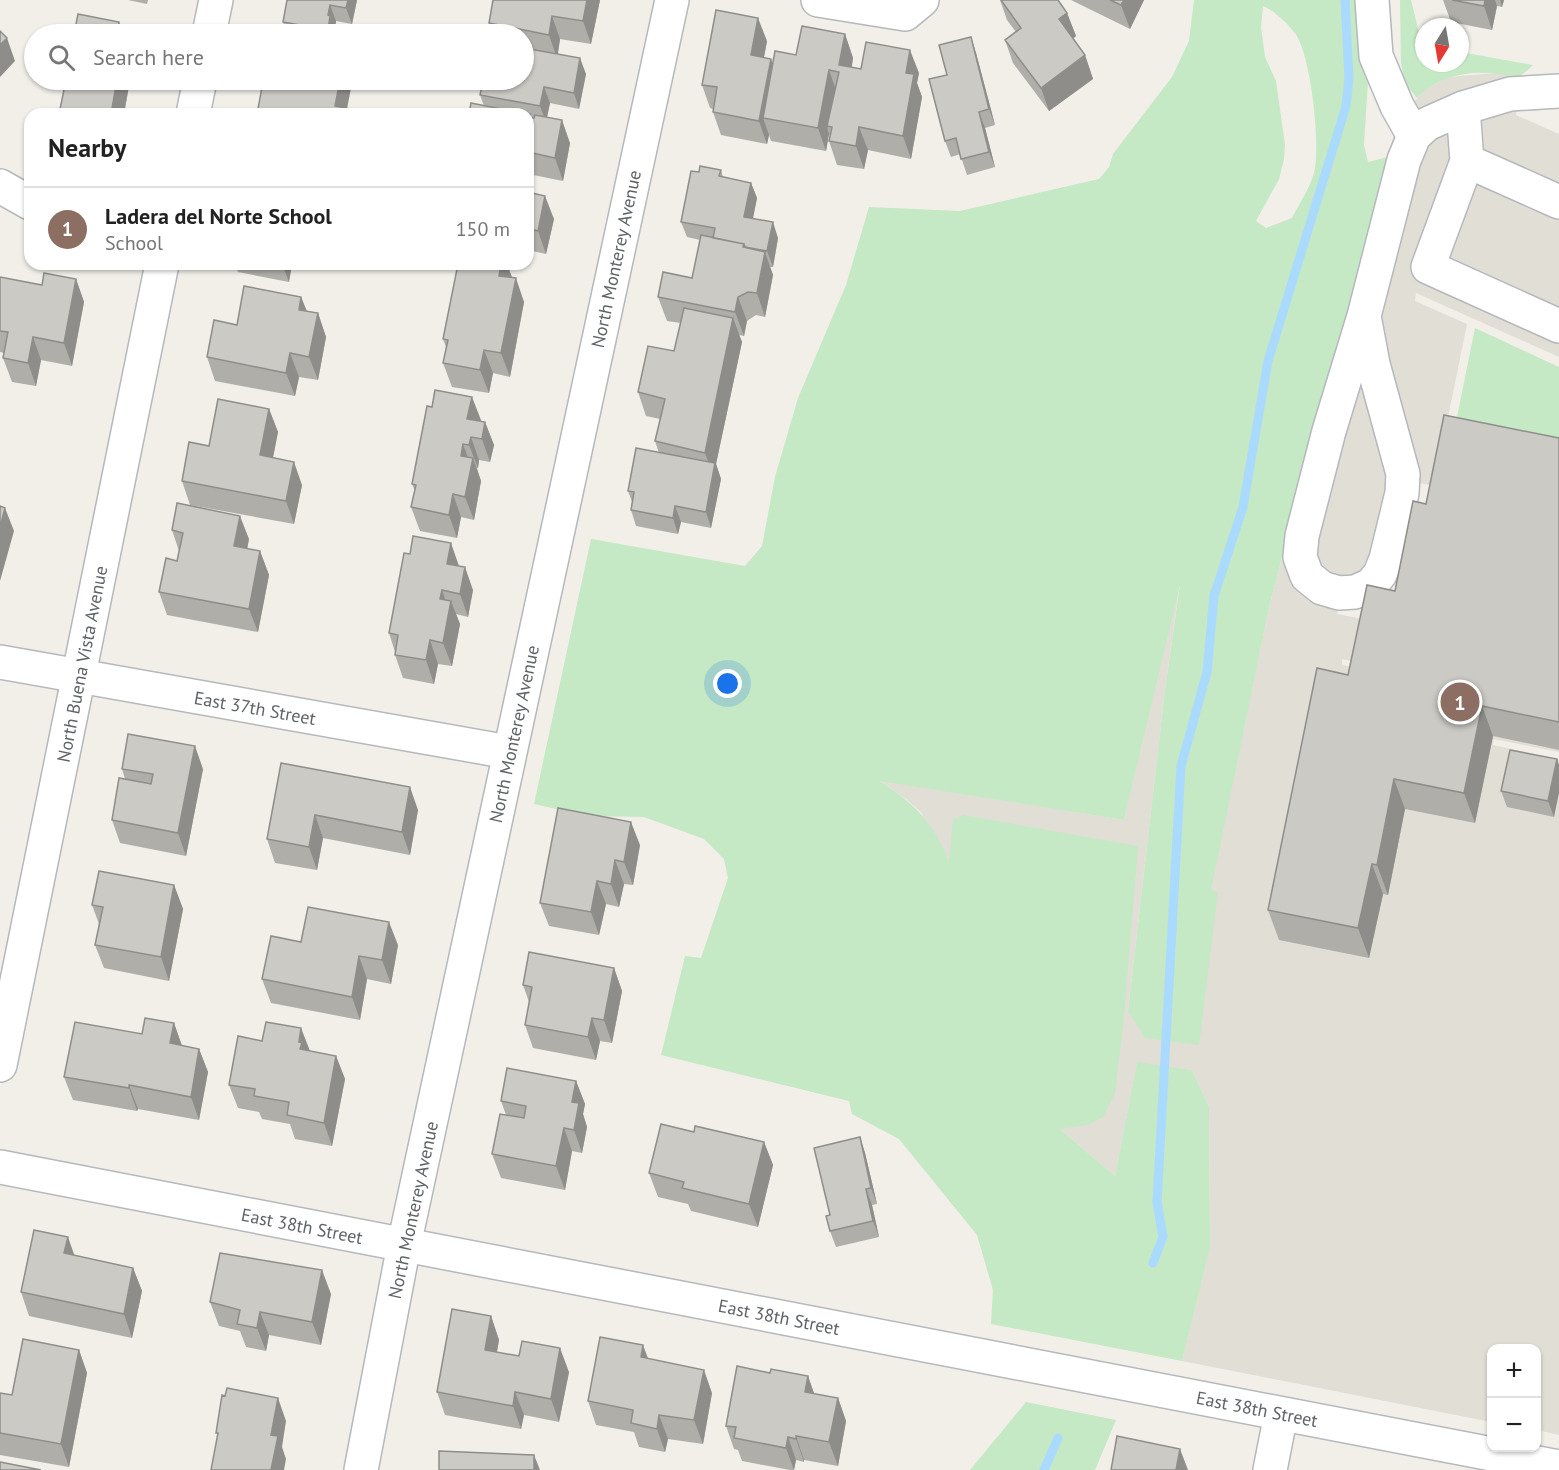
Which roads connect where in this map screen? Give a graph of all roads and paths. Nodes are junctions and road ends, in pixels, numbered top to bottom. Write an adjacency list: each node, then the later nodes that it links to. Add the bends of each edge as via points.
1 (216, 0): 6 (street)
2 (672, 0): 21 (street, North Monterey Avenue)
3 (818, 0): 4 (street, via 905,14)
4 (922, 0)
5 (1372, 0): 11 (street, via 1376,56)
6 (211, 24)
7 (198, 90): 9 (street)
8 (1559, 90): 10 (street, via 1510,94)
9 (194, 108)
10 (1463, 108): 11 (street, via 1427,124); 12 (street)
11 (1414, 136): 17 (street, via 1404,160)
12 (1467, 161): 15 (street); 18 (street, via 1428,267)
13 (0, 186): 14 (street)
14 (24, 200)
15 (1559, 202)
16 (161, 270): 20 (street, North Buena Vista Avenue)
17 (1364, 316): 17 (street, via 1329,431 1300,556 1307,576 1322,588 1339,593 1371,585 1380,574 1402,493 1402,474)
18 (1559, 326)
19 (0, 662): 20 (street, East 37th Street)
20 (79, 677): 21 (street, East 37th Street); 22 (street, North Buena Vista Avenue)
21 (509, 752): 24 (street, North Monterey Avenue)
22 (0, 1065)
23 (0, 1167): 24 (street, East 38th Street)
24 (404, 1245): 25 (street, East 38th Street); 27 (street, North Monterey Avenue)
25 (1281, 1414): 26 (street, East 38th Street); 28 (street)
26 (1559, 1467)
27 (361, 1470)
28 (1270, 1470)

